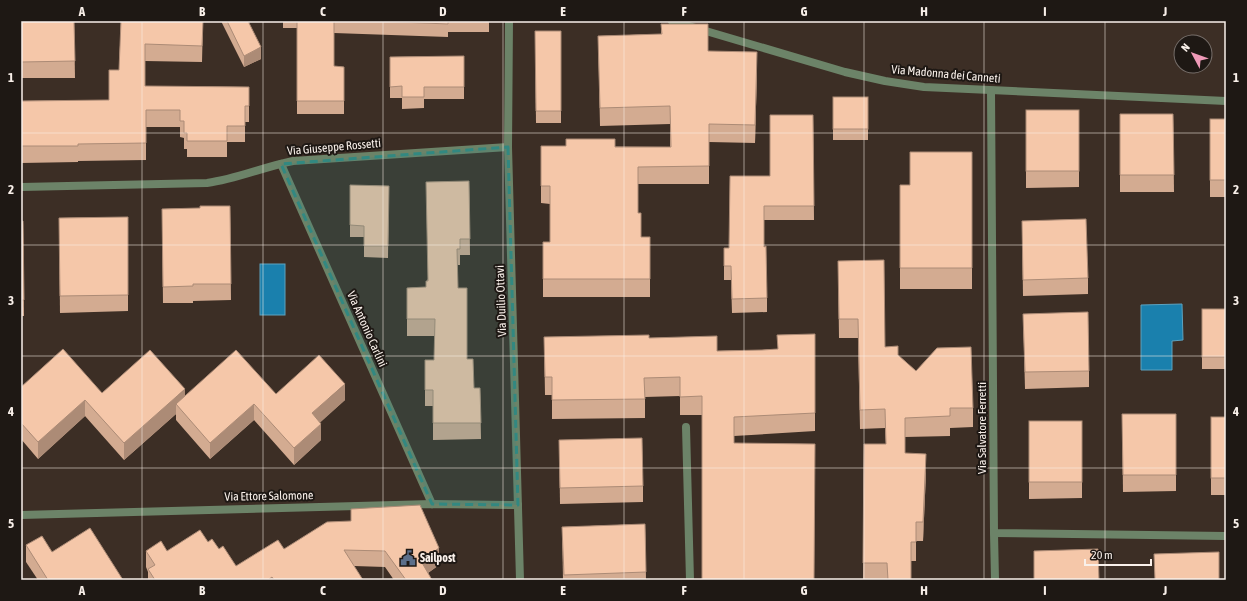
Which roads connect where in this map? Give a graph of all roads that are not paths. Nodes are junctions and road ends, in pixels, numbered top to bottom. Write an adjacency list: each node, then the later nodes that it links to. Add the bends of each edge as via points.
1 (510, 21): 5 (street, Via Duilio Ottavi)
2 (672, 21): 3 (street, Via Madonna dei Canneti, via 866,77 924,87)
3 (991, 91): 4 (street, Via Madonna dei Canneti); 12 (street, Via Salvatore Ferretti)
4 (1226, 101)
5 (508, 147): 6 (street, Via Giuseppe Rossetti, via 303,160); 10 (street, Via Duilio Ottavi)
6 (281, 164): 7 (street, Via Giuseppe Rossetti, via 236,178 207,183); 9 (street, Via Antonio Carlini)
7 (21, 187)
8 (686, 428): 15 (street)
9 (432, 504): 10 (street, Via Ettore Salomone); 11 (street, Via Ettore Salomone)
10 (518, 504): 14 (street, Via Duilio Ottavi)
11 (21, 515)
12 (994, 533): 13 (street); 16 (street, Via Salvatore Ferretti)
13 (1226, 536)
14 (520, 580)
15 (690, 580)
16 (995, 580)

